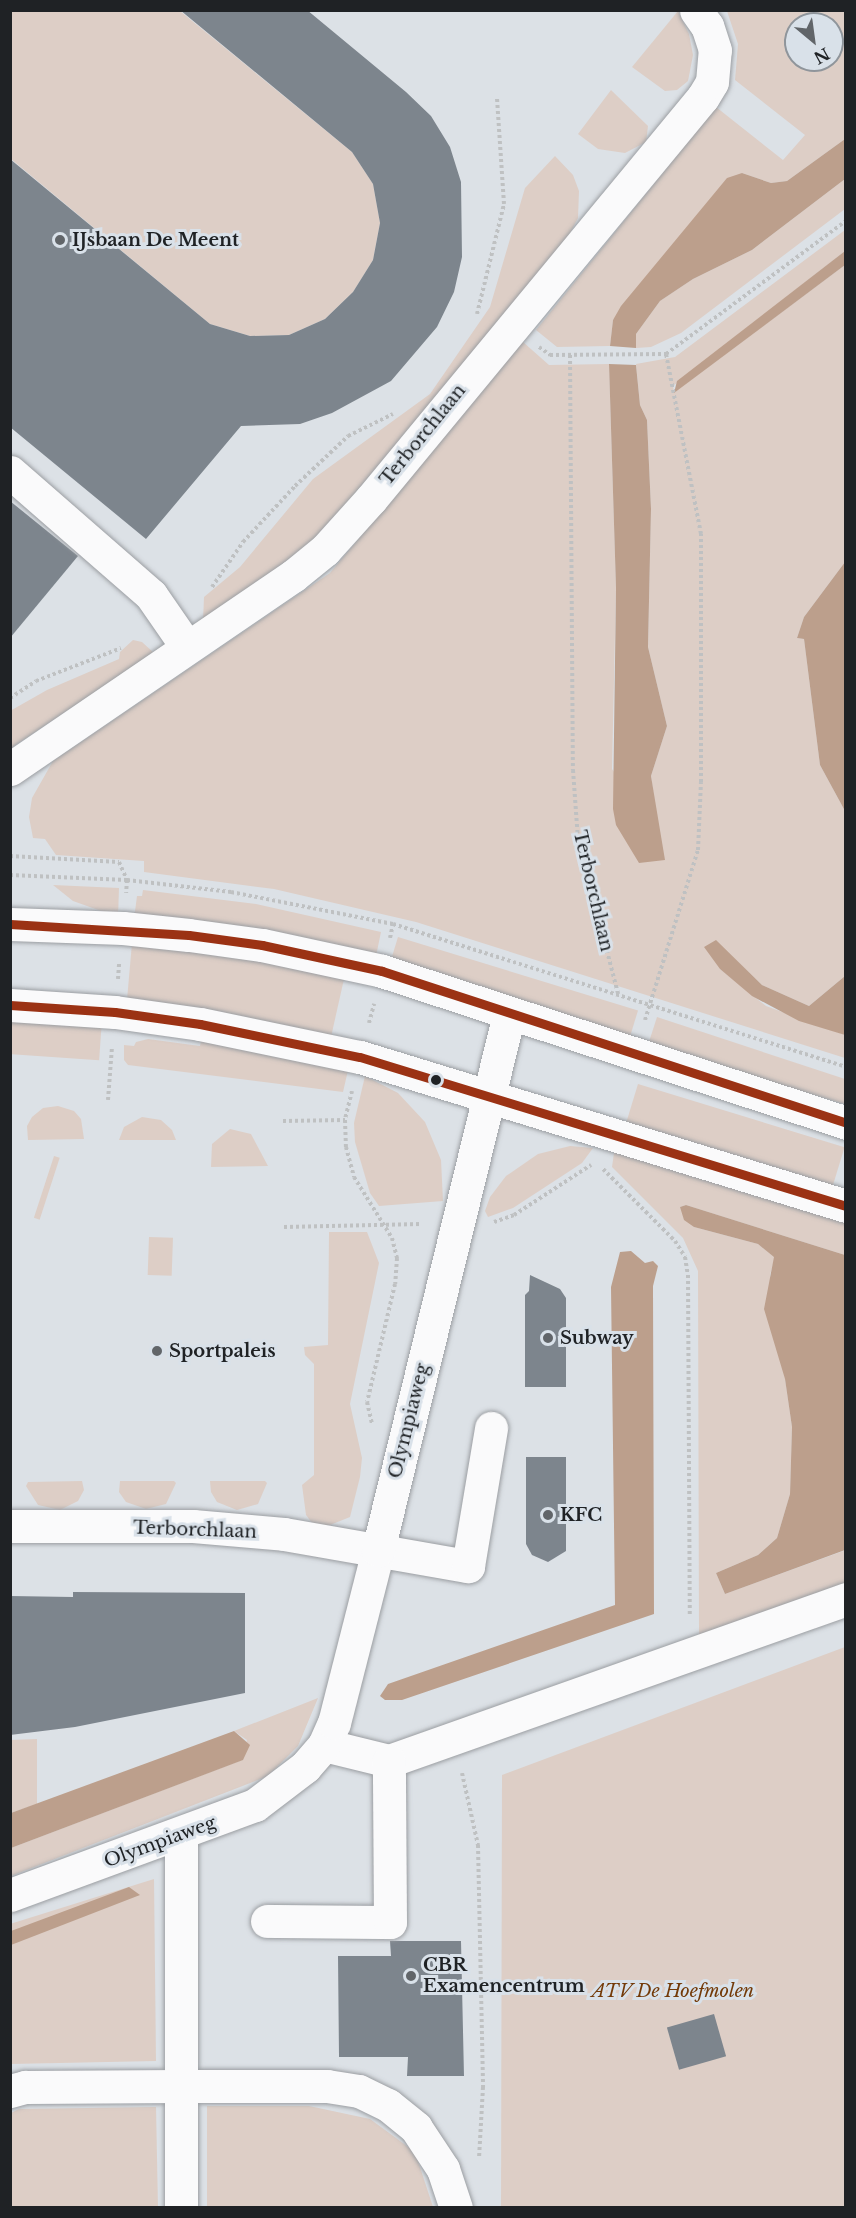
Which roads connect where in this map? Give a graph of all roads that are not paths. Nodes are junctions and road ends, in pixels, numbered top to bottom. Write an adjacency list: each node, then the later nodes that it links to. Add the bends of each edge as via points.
1 (696, 10): 3 (street, Terborchlaan, via 707,26 715,50 714,75 703,97 325,550 293,576)
2 (10, 472): 3 (street, via 151,595)
3 (178, 634): 4 (street, Terborchlaan)
4 (10, 769)
5 (10, 924): 7 (street, via 123,928 262,945 382,971)
6 (10, 1005): 8 (street, via 115,1012 268,1036 360,1057)
7 (509, 1014): 8 (street); 9 (street)
8 (489, 1095): 10 (street); 13 (street, Olympiaweg)
9 (846, 1123)
10 (846, 1206)
11 (491, 1428): 13 (street, Terborchlaan, via 468,1566)
12 (10, 1526): 13 (street, Terborchlaan, via 193,1526 284,1534)
13 (378, 1550): 15 (street, Olympiaweg)
14 (846, 1599): 16 (street)
15 (324, 1745): 16 (street); 17 (street, Olympiaweg, via 274,1793 228,1817)
16 (390, 1761): 19 (street, via 390,1922)
17 (181, 1834): 18 (street, Olympiaweg); 20 (street)
18 (10, 1895)
19 (267, 1921)
20 (180, 2086): 21 (street, via 25,2087); 22 (street); 23 (street, via 327,2086 359,2091 388,2105 416,2128 443,2169)
21 (10, 2091)
22 (181, 2208)
23 (456, 2208)

